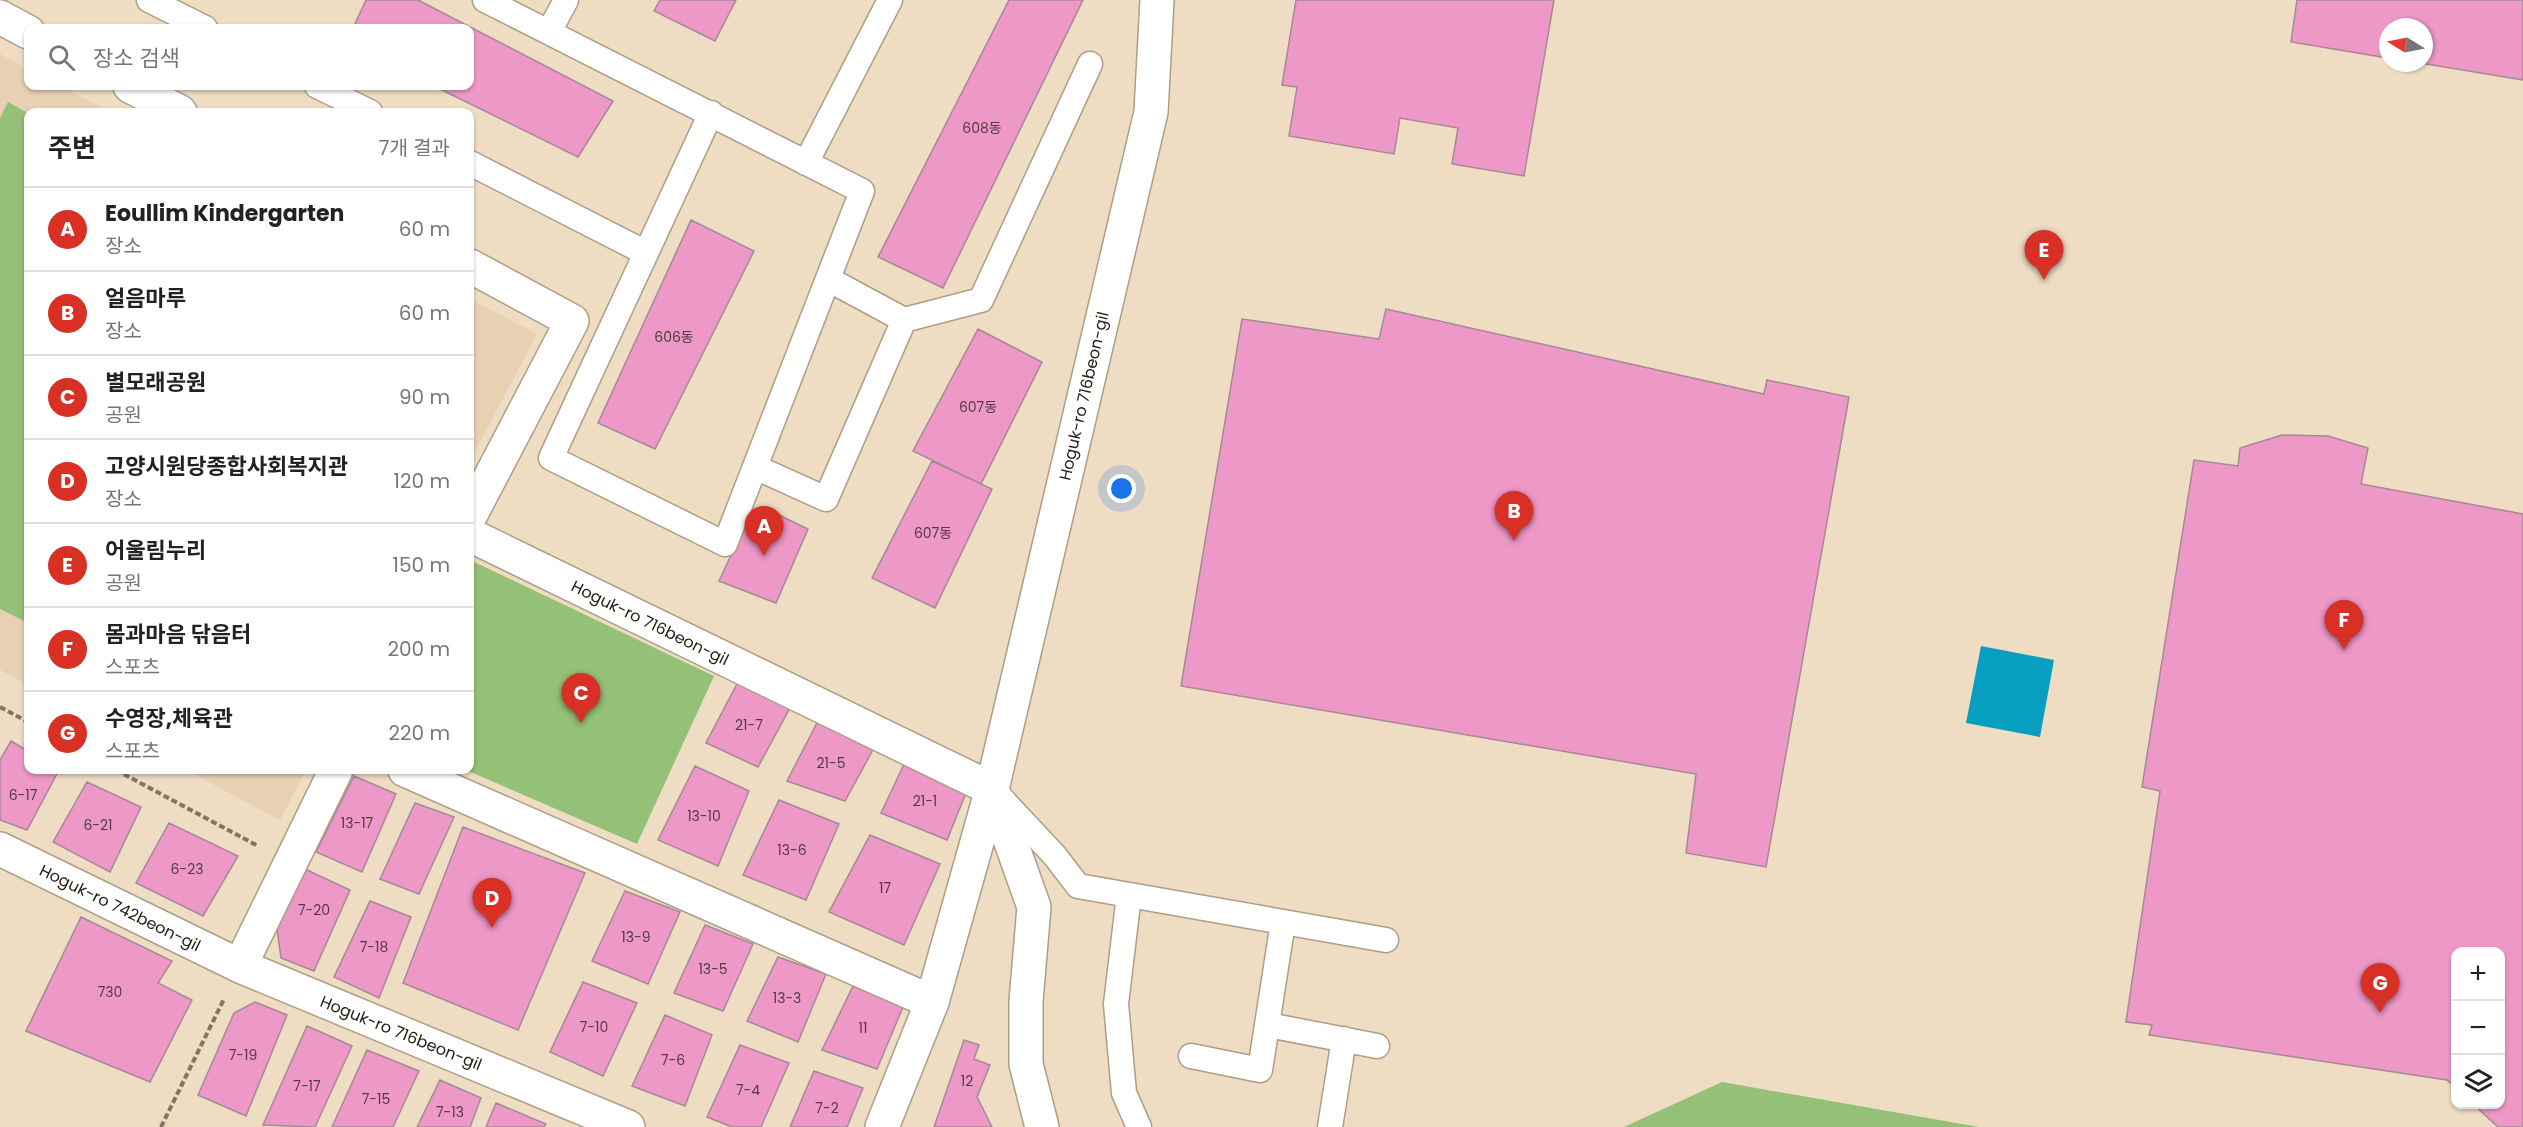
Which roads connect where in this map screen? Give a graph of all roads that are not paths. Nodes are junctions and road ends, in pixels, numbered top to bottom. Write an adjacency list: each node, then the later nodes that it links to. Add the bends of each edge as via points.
1 (149, 0): 7 (lane)
2 (485, 0): 9 (lane)
3 (566, 0): 9 (lane)
4 (890, 0): 16 (lane)
5 (1157, 0): 27 (street, Hoguk-ro 716beon-gil, via 1151,112)
6 (0, 17): 8 (street)
7 (197, 24)
8 (24, 30)
9 (549, 32): 15 (lane)
10 (1090, 64): 21 (lane, via 981,300)
11 (138, 90): 13 (street)
12 (325, 90): 14 (lane)
13 (172, 108)
14 (362, 108)
15 (711, 113): 16 (lane); 18 (lane)
16 (806, 163): 20 (lane, via 862,191)
17 (474, 165): 18 (lane)
18 (646, 253): 22 (lane, via 551,458 725,544)
19 (474, 268): 23 (street, via 572,321)
20 (828, 279): 21 (lane); 22 (lane)
21 (904, 320): 22 (lane, via 826,499)
22 (755, 467)
23 (474, 508)
24 (474, 537): 27 (street, Hoguk-ro 716beon-gil)
25 (334, 774): 32 (street)
26 (414, 774): 33 (street)
27 (992, 789): 29 (lane, via 1078,886); 33 (street, Hoguk-ro 716beon-gil); 40 (street, via 1034,907 1026,1001 1026,1064)
28 (0, 849): 32 (street, Hoguk-ro 742beon-gil)
29 (1129, 895): 30 (lane); 41 (lane, via 1116,1004 1124,1093)
30 (1283, 922): 31 (lane); 34 (lane)
31 (1386, 940)
32 (240, 966): 38 (street, Hoguk-ro 716beon-gil)
33 (932, 1002): 39 (street, Hoguk-ro 716beon-gil)
34 (1268, 1025): 35 (lane); 37 (lane, via 1260,1070)
35 (1344, 1039): 36 (lane); 42 (lane)
36 (1377, 1046)
37 (1191, 1056)
38 (628, 1127)
39 (882, 1127)
40 (1042, 1127)
41 (1139, 1127)
42 (1330, 1127)

